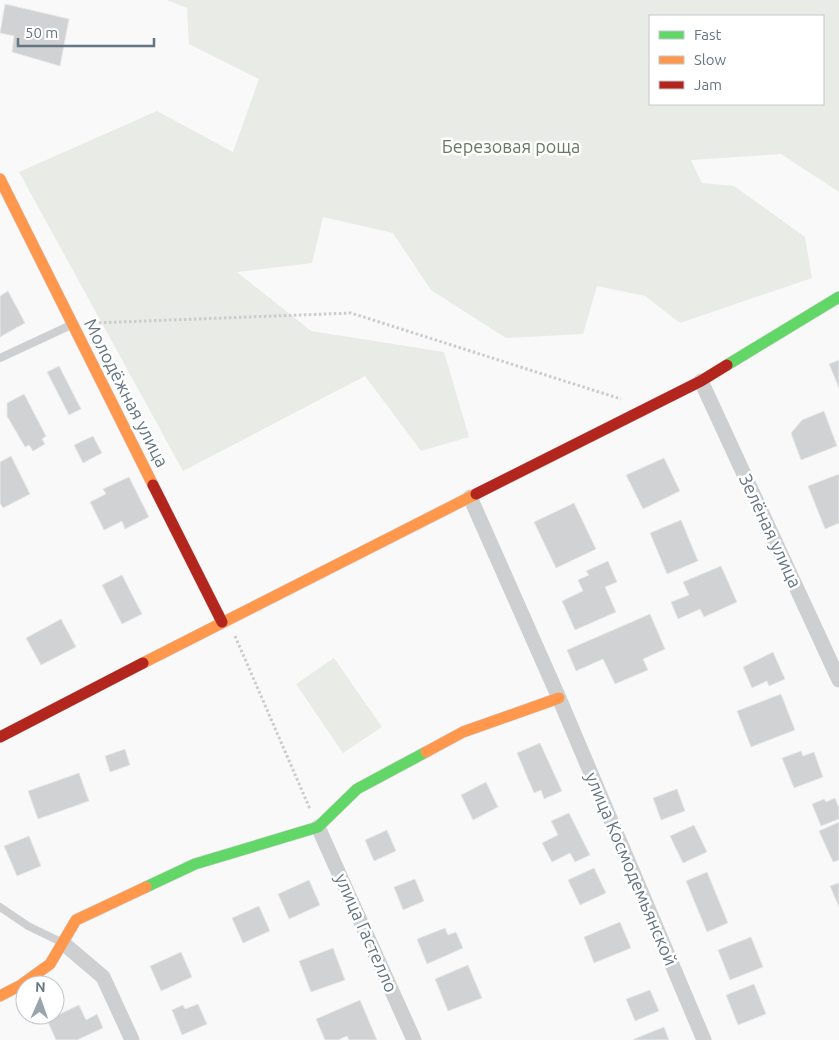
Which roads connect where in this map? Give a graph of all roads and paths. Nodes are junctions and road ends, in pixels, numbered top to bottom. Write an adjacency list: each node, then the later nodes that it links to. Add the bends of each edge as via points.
1 (0, 179): 3 (street, Молодёжная улица)
2 (839, 297): 5 (street)
3 (72, 324): 4 (lane); 6 (path, via 351,313); 8 (street, Молодёжная улица)
4 (0, 358)
5 (702, 381): 6 (street); 9 (street, Зелёная улица)
6 (648, 408): 7 (street)
7 (470, 497): 8 (street); 10 (street, улица Космодемьянской)
8 (225, 621): 11 (street); 12 (path)
9 (839, 680)
10 (559, 698): 12 (street, via 463,732 357,790); 18 (street, улица Космодемьянской)
11 (0, 737)
12 (318, 827): 14 (street, via 195,864 76,920); 17 (street, улица Гастелло)
13 (0, 908): 14 (lane)
14 (63, 943): 15 (street, via 50,964); 16 (street, via 103,977)
15 (0, 996)
16 (132, 1040)
17 (414, 1040)
18 (704, 1040)

